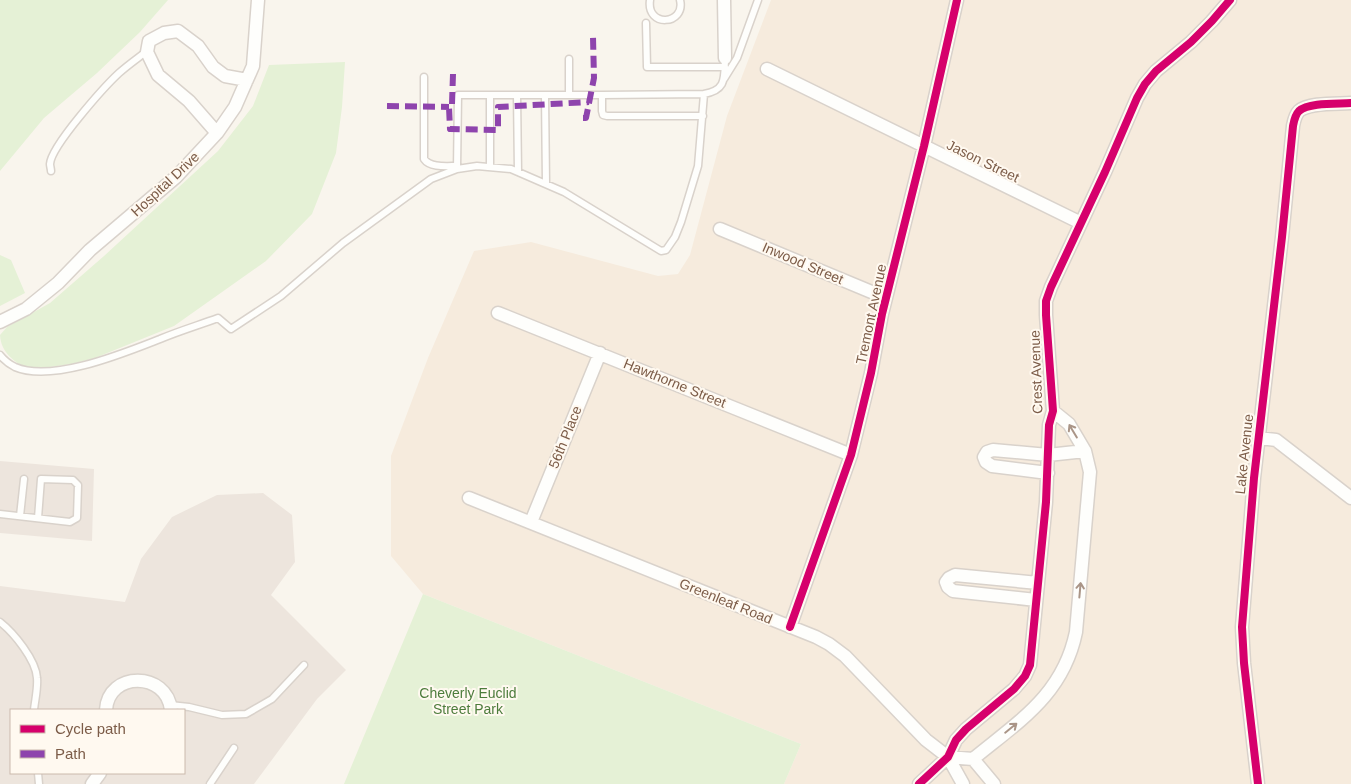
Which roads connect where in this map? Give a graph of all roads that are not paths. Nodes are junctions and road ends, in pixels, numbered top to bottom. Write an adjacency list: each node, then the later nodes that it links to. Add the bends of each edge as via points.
1 (258, 0): 14 (street, Hospital Drive, via 256,52)
2 (650, 0): 3 (lane, via 654,16 663,20 678,15)
3 (680, 0)
4 (724, 0): 11 (street)
5 (758, 0): 15 (lane, via 737,58)
6 (957, 0): 25 (street, Tremont Avenue)
7 (1230, 0): 31 (street, Crest Avenue, via 1145,84)
8 (646, 24): 11 (lane, via 648,66)
9 (147, 51): 14 (street, via 149,41 164,33 178,31 198,46 214,67 226,76); 24 (street, via 158,75 189,101); 28 (lane, via 119,73 87,107 55,152 50,164)
10 (569, 59): 20 (lane)
11 (725, 63): 15 (lane)
12 (766, 69): 25 (street, Jason Street)
13 (424, 77): 26 (lane, via 424,159 432,165)
14 (248, 80): 24 (street, Hospital Drive)
15 (724, 80): 16 (lane, via 721,88)
16 (704, 94): 21 (lane); 23 (lane)
17 (490, 95): 18 (lane); 26 (lane, via 458,95); 27 (lane)
18 (517, 95): 19 (lane); 29 (lane)
19 (545, 95): 20 (lane); 30 (lane)
20 (569, 95): 21 (lane)
21 (602, 95): 23 (lane, via 602,111 607,116)
22 (1351, 104): 39 (street, Lake Avenue, via 1307,107 1299,111 1293,126)
23 (703, 116): 30 (lane, via 698,166 681,222 666,250 660,251)
24 (217, 133): 35 (street, Hospital Drive, via 176,177 90,250 58,283 26,309)
25 (924, 146): 31 (street, Jason Street); 33 (street, Tremont Avenue)
26 (457, 167): 27 (lane); 37 (lane, via 425,183 343,243 281,296 230,329 218,318 92,364 55,370 16,368)
27 (490, 167): 29 (lane)
28 (52, 171)
29 (518, 172): 30 (lane)
30 (546, 184)
31 (1081, 223): 38 (street, Crest Avenue, via 1046,301)
32 (720, 229): 33 (street, Inwood Street)
33 (886, 298): 41 (street, Tremont Avenue, via 872,373)
34 (498, 313): 36 (street, Hawthorne Street)
35 (0, 322)
36 (600, 353): 41 (street, Hawthorne Street); 50 (street, 56th Place)
37 (0, 355)
38 (1053, 412): 40 (street, Crest Avenue, one-way to 38, via 1069,424); 42 (street, Crest Avenue)
39 (1258, 438): 46 (street, via 1276,440); 66 (street, Lake Avenue, via 1242,627)
40 (1085, 451): 42 (street); 61 (street, Crest Avenue, one-way to 40, via 1050,693 1070,658 1076,632 1090,472)
41 (851, 455): 54 (street, Tremont Avenue)
42 (1048, 455): 43 (street, Crest Avenue); 43 (street, via 993,450 984,456 992,466)
43 (1048, 473): 51 (street, Crest Avenue)
44 (24, 479): 48 (lane)
45 (469, 498): 50 (street, Greenleaf Road)
46 (1351, 498)
47 (0, 514): 48 (lane)
48 (20, 516): 49 (lane)
49 (38, 518): 49 (lane, via 70,522 77,518 78,485 74,480 41,479)
50 (531, 522): 54 (street, Greenleaf Road)
51 (1038, 583): 52 (street, Crest Avenue); 52 (street, via 955,575 946,582 953,591)
52 (1036, 600): 60 (street, Crest Avenue, via 1030,665 1025,676 966,729)
53 (0, 622): 57 (lane, via 33,661 37,677)
54 (790, 627): 60 (street, Greenleaf Road, via 829,644 844,656 926,740)
55 (304, 665): 56 (lane, via 272,699 246,714 222,715 189,707)
56 (170, 708): 58 (street, via 160,688 142,680 123,684 115,690 109,697)
57 (34, 709)
58 (106, 709)
59 (234, 748): 62 (lane)
60 (948, 757): 61 (street); 63 (street, Crest Avenue); 64 (street, Greenleaf Road)
61 (973, 759): 65 (street)
62 (210, 784)
63 (919, 784)
64 (963, 784)
65 (994, 784)
66 (1258, 784)

